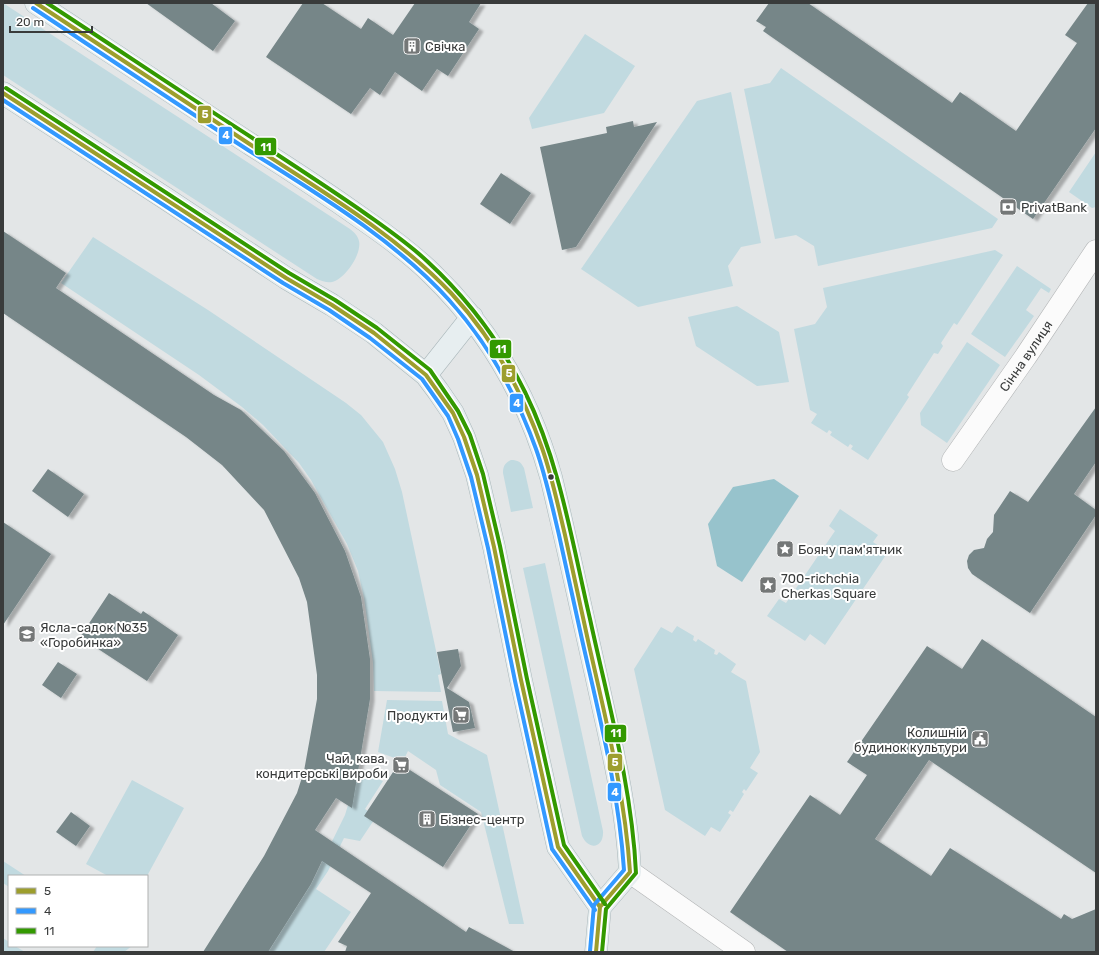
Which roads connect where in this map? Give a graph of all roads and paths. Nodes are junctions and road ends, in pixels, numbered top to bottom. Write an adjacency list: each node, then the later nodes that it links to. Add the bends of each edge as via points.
1 (36, 3): 4 (main road, via 331,196 432,273)
2 (3, 93): 5 (main road, via 374,333)
3 (1096, 251): 6 (street, Сінна вулиця)
4 (472, 317): 5 (main road); 7 (main road, via 514,382 542,447 551,477 622,799)
5 (426, 376): 8 (main road, via 453,413 477,475 558,847)
6 (953, 460)
7 (630, 872): 8 (main road); 10 (street)
8 (600, 907): 9 (main road)
9 (596, 952)
10 (744, 952)

